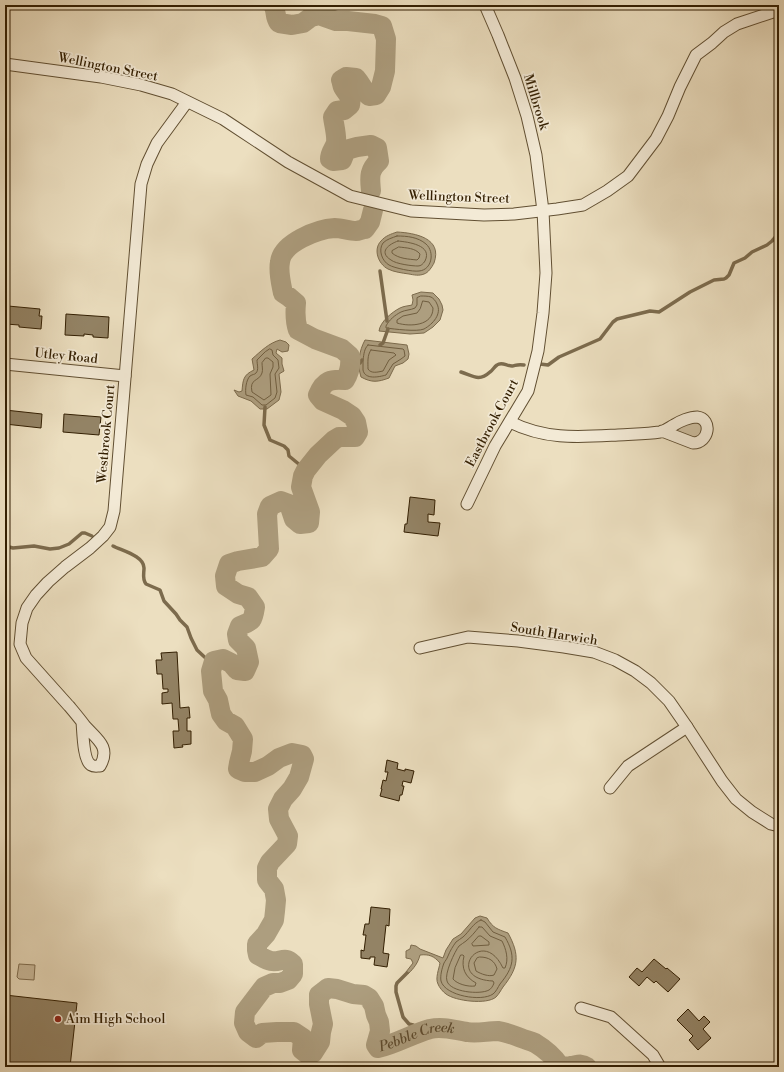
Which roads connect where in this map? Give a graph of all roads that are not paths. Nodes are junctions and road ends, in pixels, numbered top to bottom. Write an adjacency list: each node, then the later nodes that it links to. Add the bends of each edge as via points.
1 (485, 5): 5 (street, Millbrook, via 527,116 536,155)
2 (779, 10): 5 (street, Wellington Street, via 737,24 696,55 656,139 628,176 583,205)
3 (5, 64): 4 (street, Wellington Street, via 141,84)
4 (187, 102): 5 (street, Wellington Street, via 223,119 288,162 350,196 419,212 484,215); 7 (street, Westbrook Court, via 157,143 141,184)
5 (543, 211): 8 (street, Eastbrook Court, via 546,273 539,344 528,391)
6 (5, 364): 7 (street, Utley Road)
7 (125, 376): 12 (street, Westbrook Court, via 114,511 110,527 36,595 27,608 22,623 20,644 26,658)
8 (510, 422): 9 (street, via 554,436); 10 (street, Eastbrook Court, via 495,446)
9 (662, 432)
10 (467, 504)
11 (420, 648): 13 (street, South Harwich, via 468,637 594,652 636,671 651,683 669,701)
12 (82, 722)
13 (687, 727): 14 (street, via 628,766); 15 (street, South Harwich, via 736,799 771,824)
14 (610, 788)
15 (779, 826)
16 (581, 1008): 17 (street, via 611,1017 653,1055)
17 (660, 1067)

